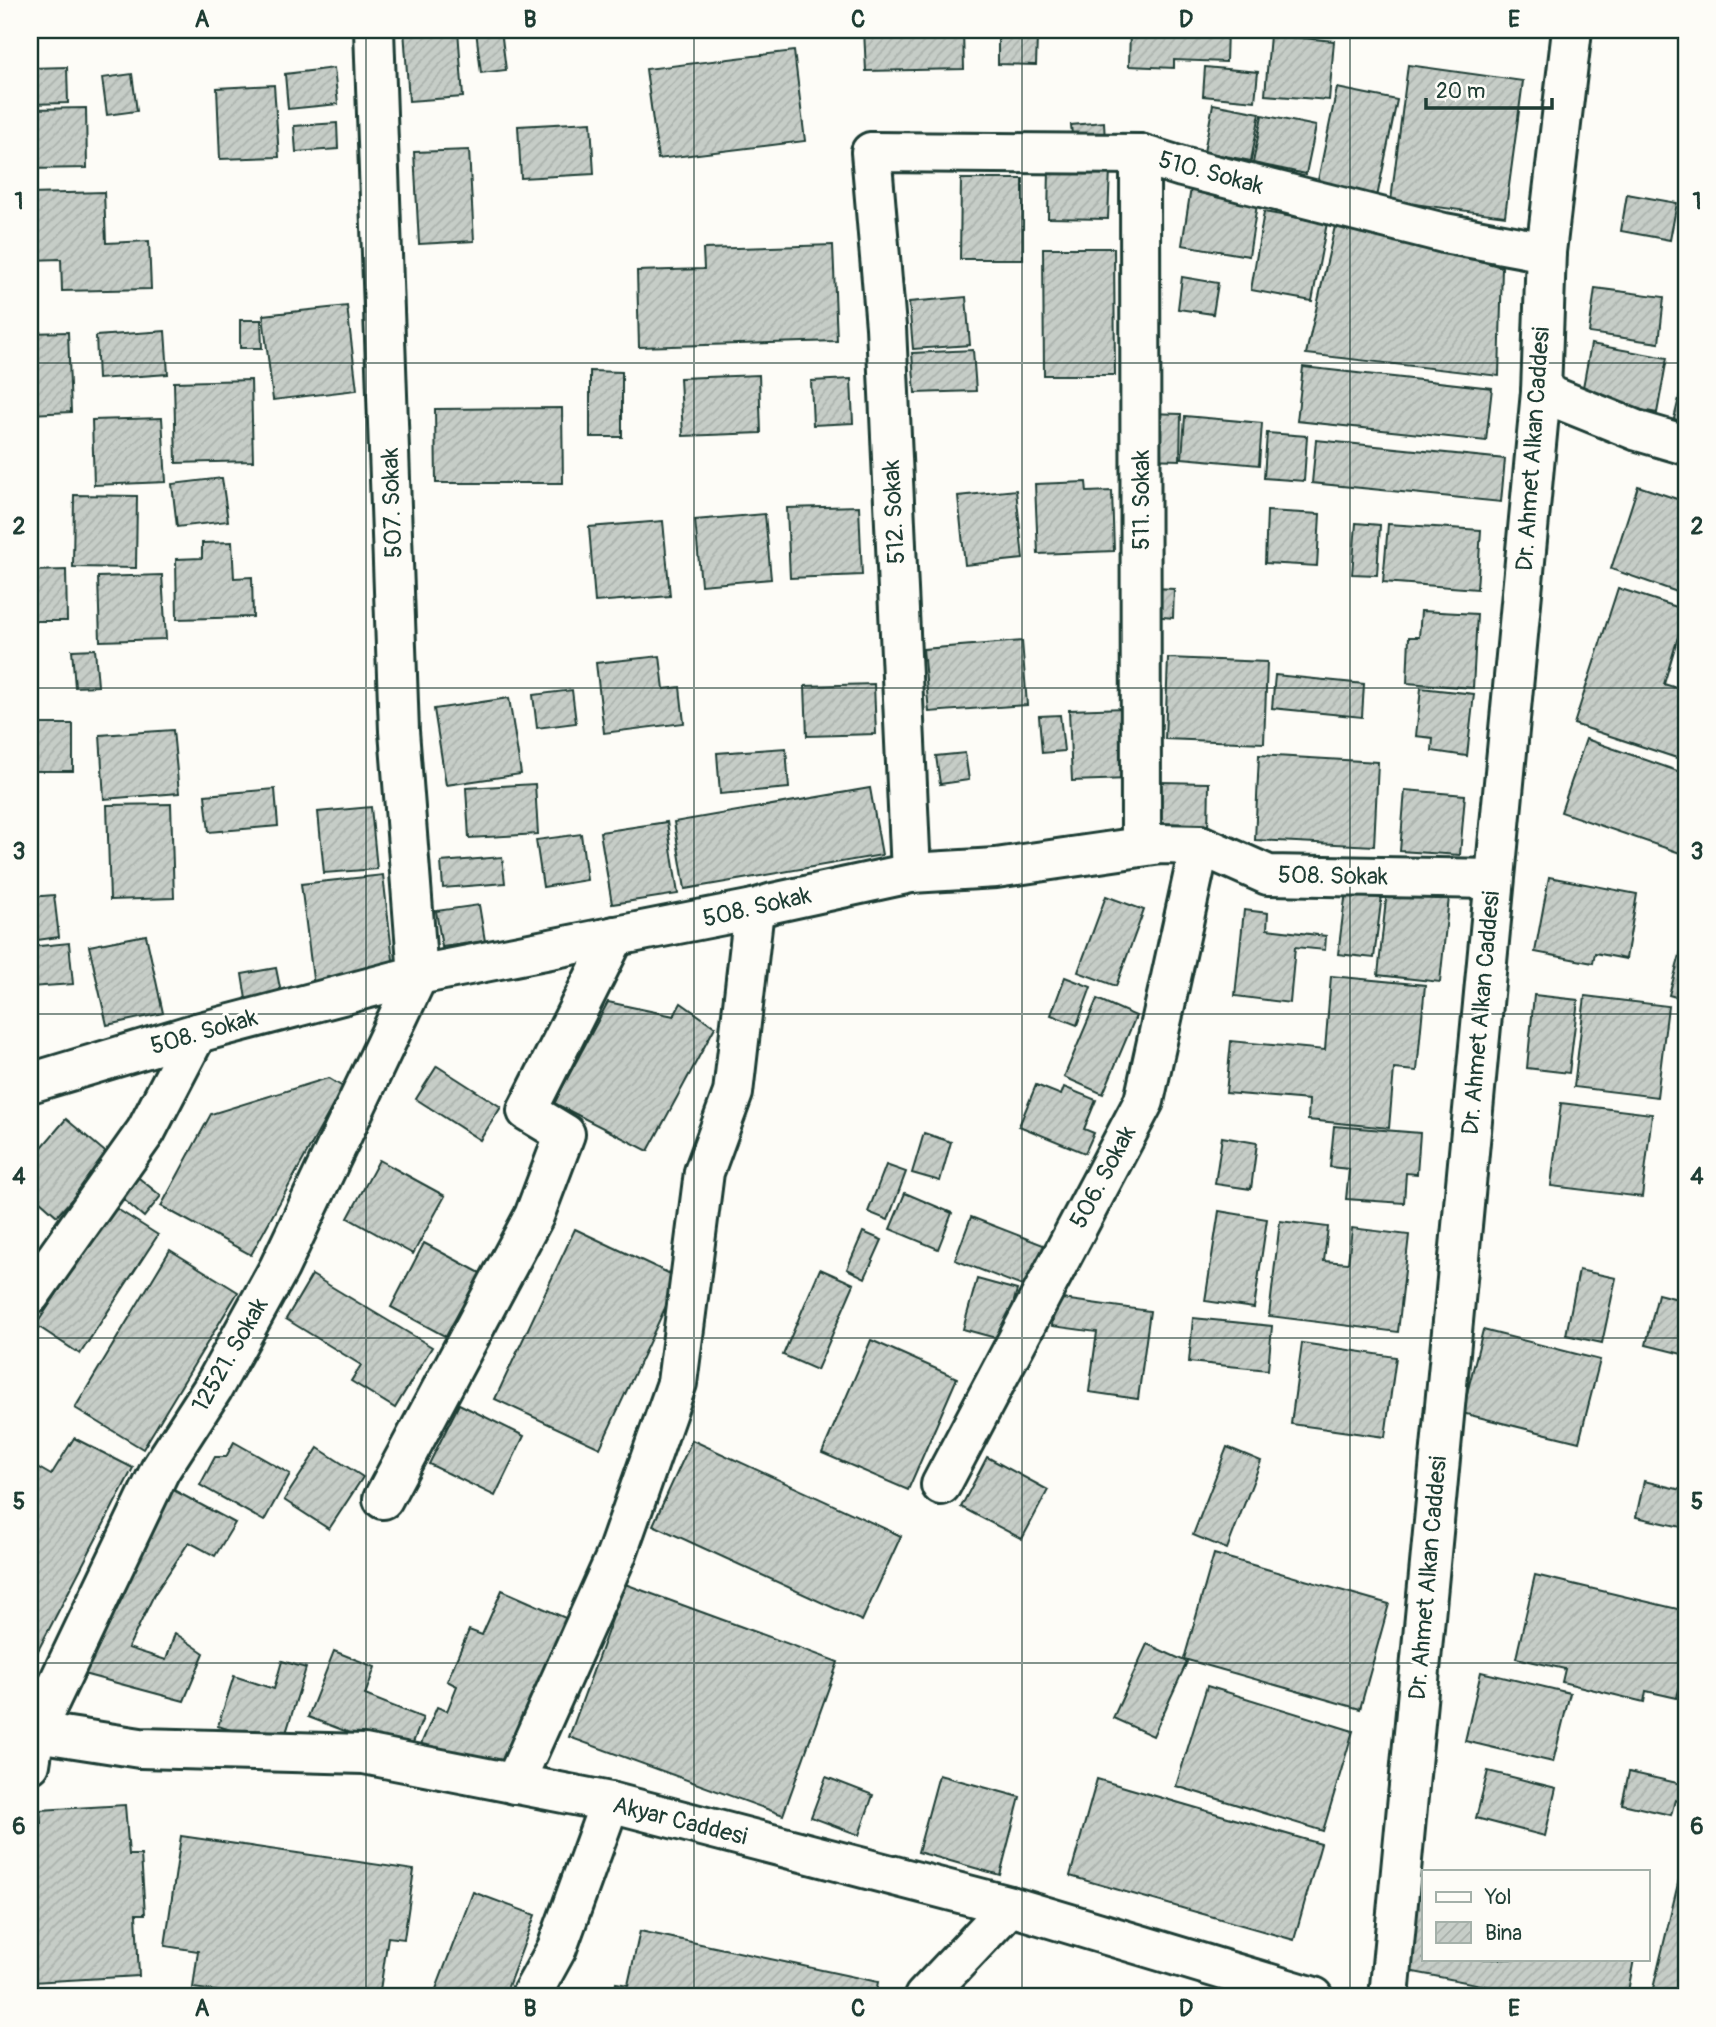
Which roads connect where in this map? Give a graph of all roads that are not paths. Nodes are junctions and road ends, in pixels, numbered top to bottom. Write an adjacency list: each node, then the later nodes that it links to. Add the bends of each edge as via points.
1 (374, 30): 14 (street, 507. Sokak, via 399,731)
2 (1572, 30): 5 (street, Dr. Ahmet Alkan Caddesi)
3 (870, 152): 4 (street, 510. Sokak); 10 (street, 512. Sokak, via 886,327)
4 (1140, 154): 5 (street, 510. Sokak, via 1444,233); 8 (street, 511. Sokak)
5 (1546, 252): 6 (street, Dr. Ahmet Alkan Caddesi)
6 (1541, 392): 7 (street, via 1637,431); 11 (street, Dr. Ahmet Alkan Caddesi)
7 (1686, 445)
8 (1141, 845): 9 (street, 508. Sokak); 10 (street, 508. Sokak, via 996,868)
9 (1200, 845): 11 (street, 508. Sokak, via 1268,875); 18 (street, 506. Sokak, via 1144,1101)
10 (911, 873): 12 (street, 508. Sokak)
11 (1494, 879): 27 (street, Dr. Ahmet Alkan Caddesi)
12 (754, 909): 13 (street, 508. Sokak); 21 (street, via 733,1093 704,1172 677,1382 616,1556)
13 (615, 936): 14 (street, 508. Sokak); 19 (street, via 527,1111 565,1134 534,1216)
14 (418, 975): 15 (street, 508. Sokak); 20 (street, 12521. Sokak, via 279,1268 213,1388 160,1470)
15 (197, 1033): 16 (street, 508. Sokak); 17 (street, via 146,1132)
16 (30, 1083)
17 (30, 1295)
18 (941, 1485)
19 (383, 1499)
20 (31, 1742): 21 (street, Akyar Caddesi, via 364,1754)
21 (514, 1784): 22 (street, Akyar Caddesi)
22 (610, 1802): 23 (street, Akyar Caddesi); 24 (street, via 557,1948)
23 (1010, 1906): 25 (street); 26 (street, Akyar Caddesi)
24 (530, 1997)
25 (924, 1997)
26 (1314, 1997)
27 (1389, 1997)

